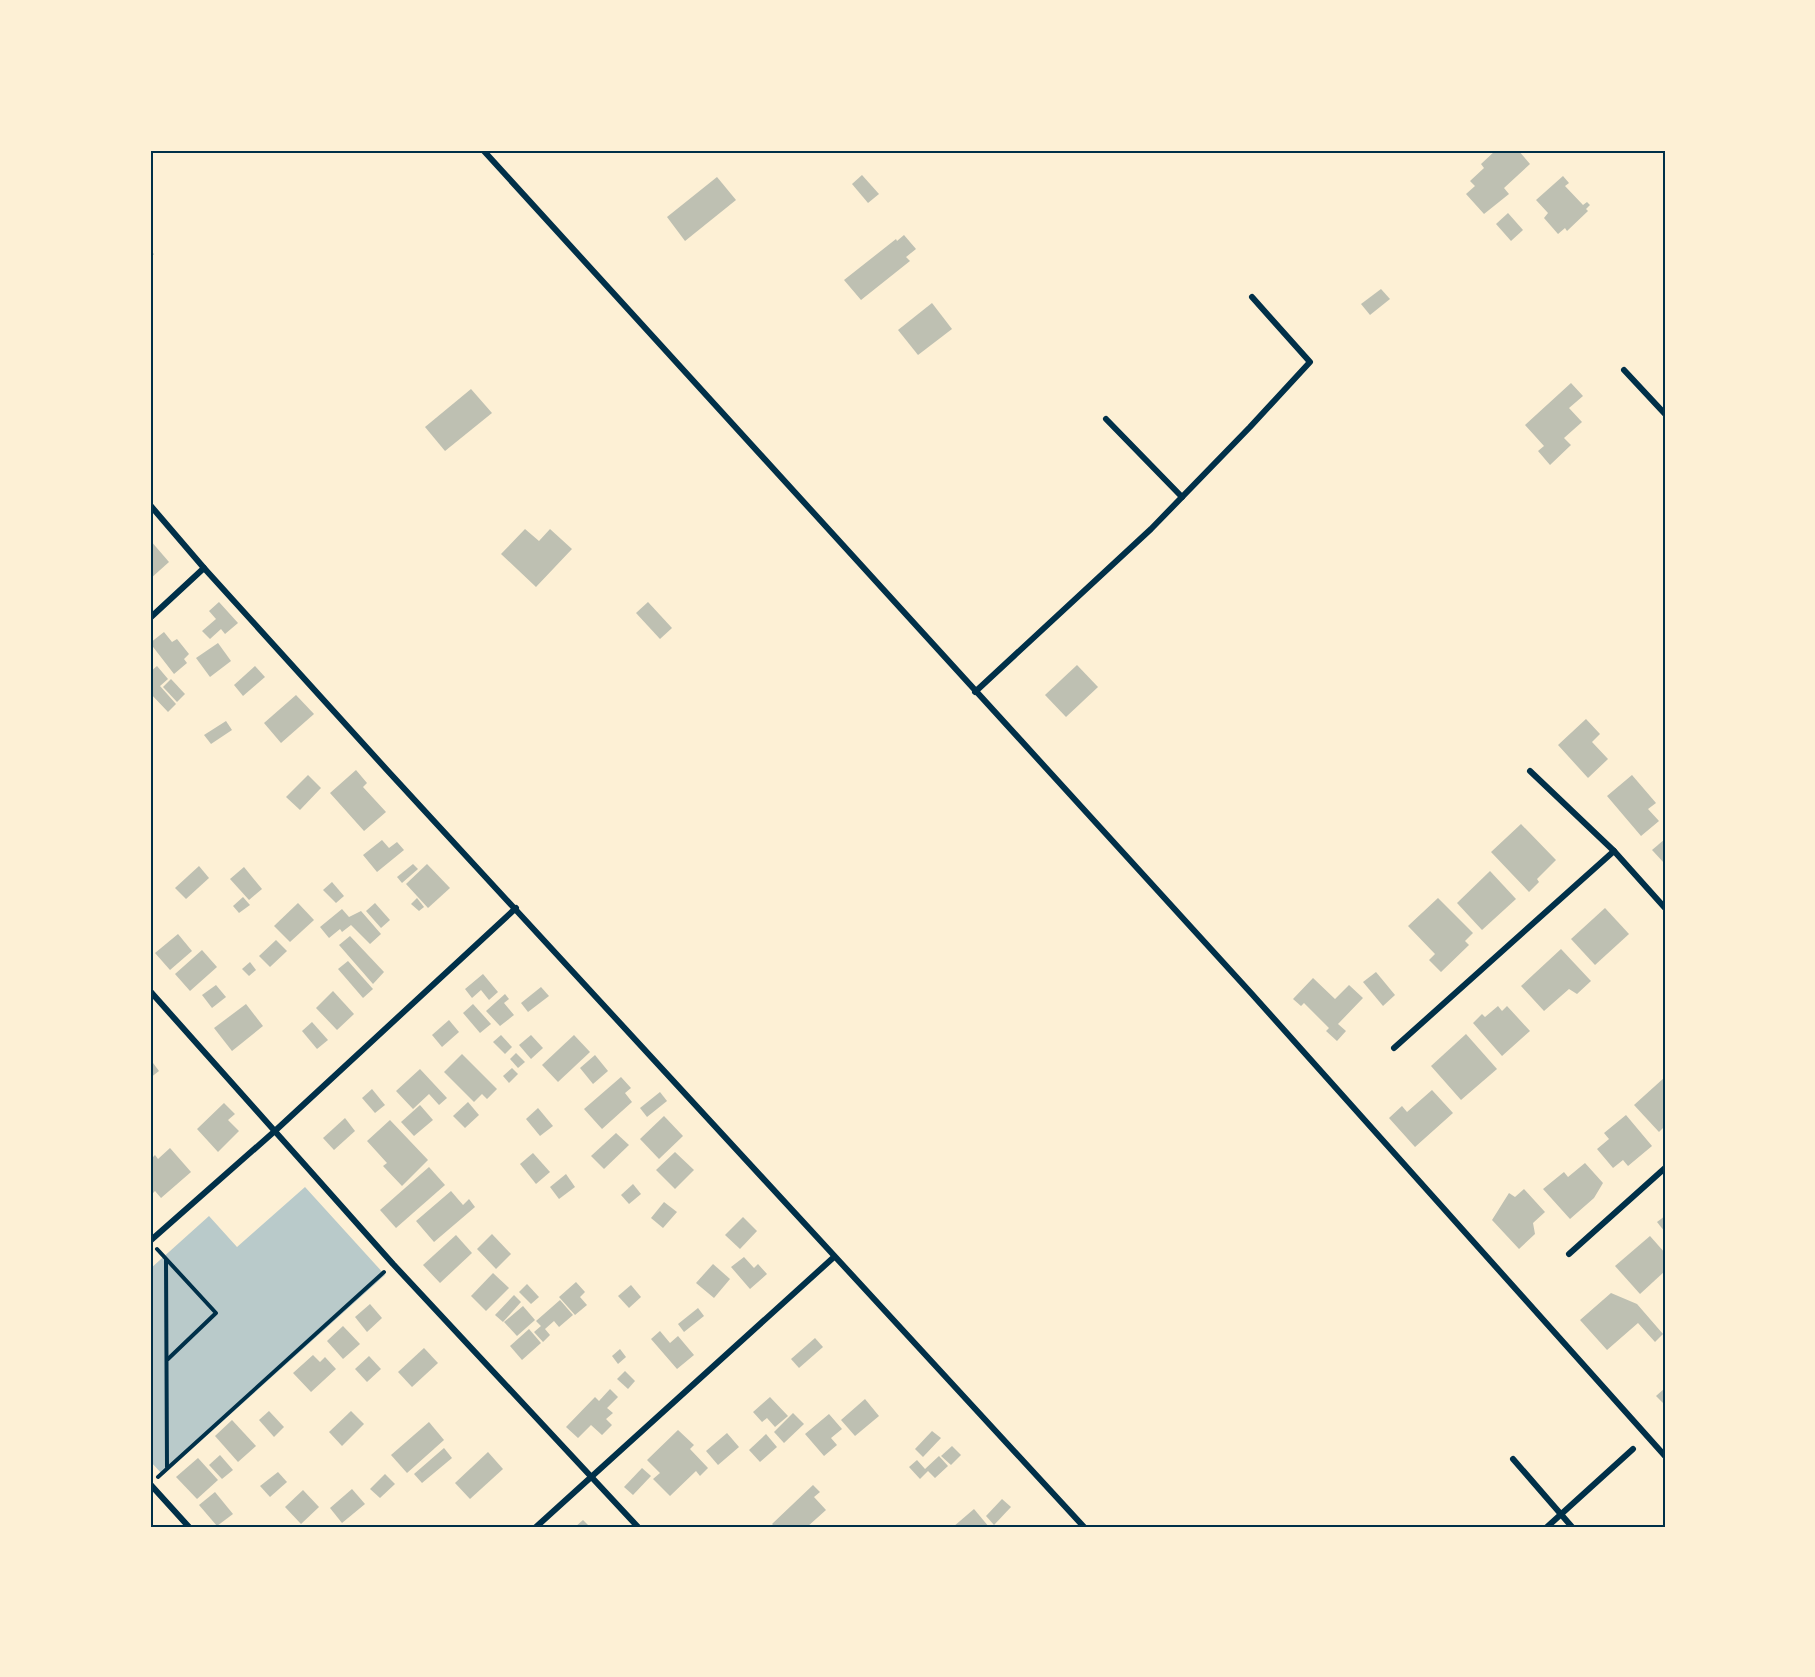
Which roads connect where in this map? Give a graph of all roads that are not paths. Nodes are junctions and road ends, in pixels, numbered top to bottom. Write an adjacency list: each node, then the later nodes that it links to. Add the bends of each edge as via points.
1 (483, 150): 10 (street)
2 (1252, 297): 6 (street, via 1310,362)
3 (1624, 370): 4 (street)
4 (1665, 414)
5 (1106, 419): 6 (street)
6 (1182, 497): 10 (street)
7 (150, 505): 8 (street)
8 (204, 568): 9 (street); 13 (street)
9 (150, 618)
10 (975, 692): 23 (street, via 1251,993)
11 (1530, 771): 12 (street)
12 (1614, 850): 14 (street); 16 (street)
13 (516, 908): 17 (street); 21 (street)
14 (1665, 908)
15 (150, 991): 17 (street)
16 (1394, 1048)
17 (276, 1130): 19 (street); 25 (street, via 393,1264)
18 (1665, 1168): 20 (street)
19 (150, 1241)
20 (1569, 1254)
21 (834, 1257): 25 (street); 31 (street)
22 (1633, 1449): 27 (street)
23 (1665, 1456)
24 (1513, 1459): 27 (street)
25 (592, 1477): 29 (street); 30 (street)
26 (150, 1484): 28 (street)
27 (1561, 1514): 32 (street); 33 (street)
28 (189, 1527)
29 (536, 1527)
30 (638, 1527)
31 (1084, 1527)
32 (1547, 1527)
33 (1572, 1527)

